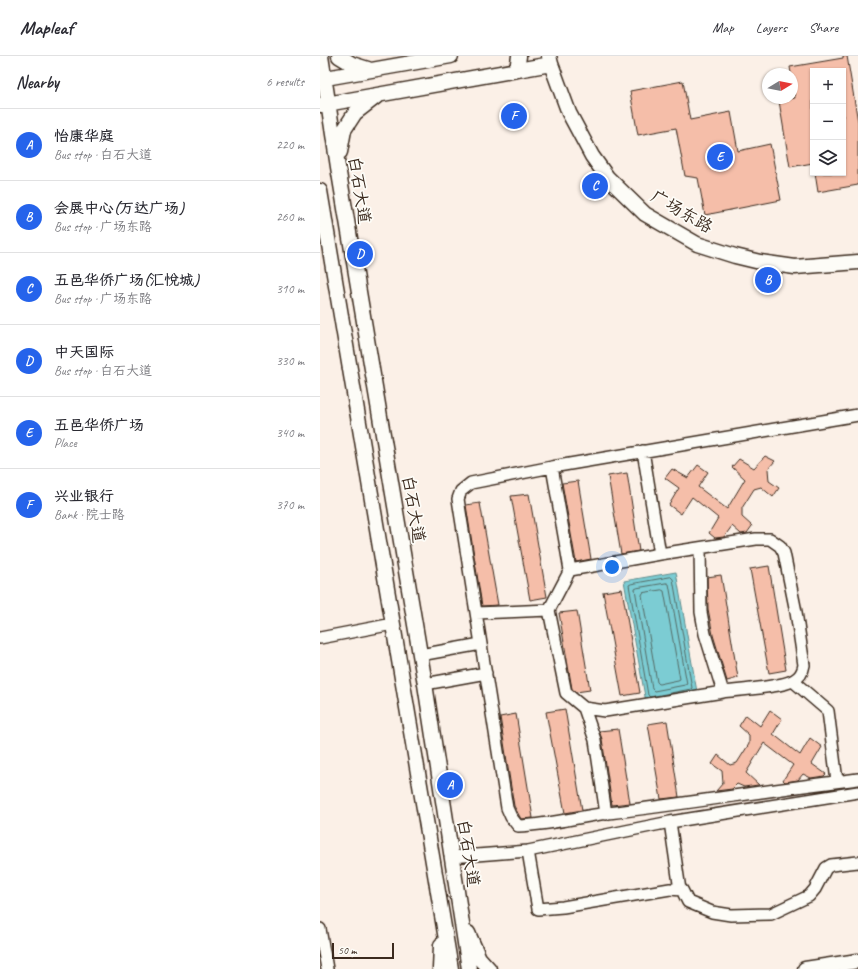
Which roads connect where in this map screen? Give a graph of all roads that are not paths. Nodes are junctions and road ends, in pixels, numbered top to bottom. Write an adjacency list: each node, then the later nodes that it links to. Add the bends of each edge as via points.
1 (321, 56): 8 (main road, 白石大道)
2 (339, 56): 6 (main road)
3 (451, 56): 6 (main road)
4 (519, 56): 7 (main road)
5 (550, 60): 7 (main road); 13 (main road, 广场东路, via 569,112 592,156 608,177 645,214 697,244 754,261 795,267)
6 (370, 70): 8 (main road)
7 (517, 70): 9 (main road)
8 (322, 79): 10 (main road, 白石大道)
9 (379, 94): 10 (main road); 11 (main road, via 355,114 344,130)
10 (325, 104): 11 (main road, 白石大道)
11 (338, 167): 25 (main road, 白石大道)
12 (320, 191): 22 (main road)
13 (858, 262)
14 (858, 414): 15 (street)
15 (643, 451): 16 (street); 18 (street)
16 (552, 467): 19 (street); 21 (street, via 471,483 461,491 458,499)
17 (700, 548): 18 (street); 27 (street, via 765,538 783,550 804,665 800,676); 29 (street, via 701,612)
18 (660, 554): 19 (street)
19 (570, 570): 20 (street)
20 (549, 610): 21 (street); 30 (street, via 566,693)
21 (476, 614): 24 (street)
22 (393, 624): 23 (street); 41 (main road)
23 (320, 638)
24 (481, 644): 25 (street); 26 (street)
25 (420, 655): 28 (main road, 白石大道)
26 (486, 673): 28 (street); 34 (street, via 507,808 514,823 518,826 535,826)
27 (794, 681): 29 (street); 32 (street, via 828,712)
28 (425, 684): 37 (main road, 白石大道)
29 (723, 692): 30 (street, via 605,711)
30 (584, 708): 34 (street, via 595,740)
31 (858, 779): 32 (street)
32 (837, 781): 34 (street)
33 (858, 792): 35 (street)
34 (606, 814)
35 (670, 822): 36 (street); 39 (street)
36 (528, 851): 37 (street); 39 (street, via 538,909 670,889)
37 (451, 857): 40 (main road, 白石大道)
38 (858, 862): 39 (street, via 830,865 810,896 771,914 731,915 712,912 688,902)
39 (680, 890)
40 (460, 911): 41 (main road); 47 (main road, 白石大道); 48 (main road, via 479,958)
41 (442, 913): 45 (main road); 46 (main road)
42 (320, 929): 44 (street)
43 (858, 961): 49 (main road)
44 (327, 969)
45 (440, 969)
46 (451, 969)
47 (469, 969)
48 (489, 969)
49 (805, 969)

